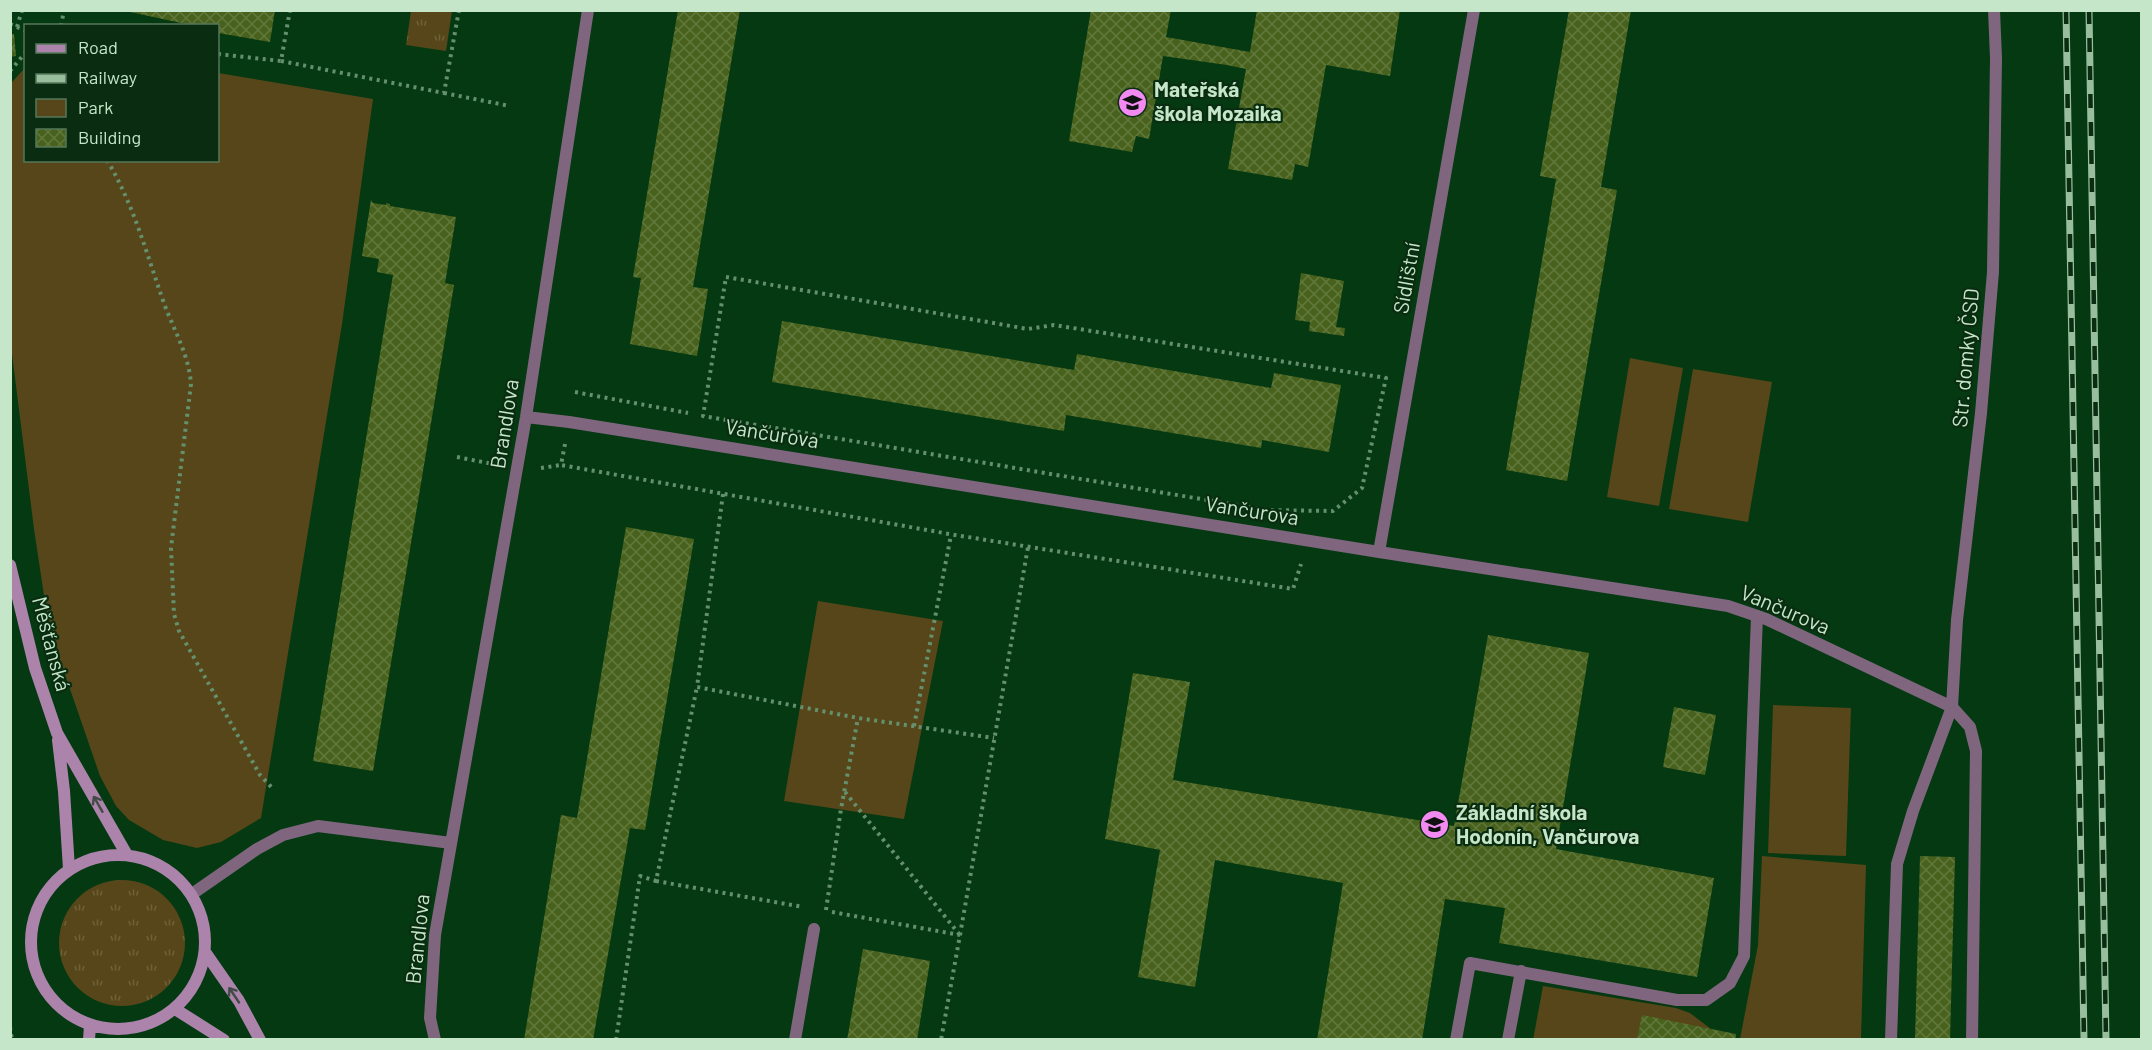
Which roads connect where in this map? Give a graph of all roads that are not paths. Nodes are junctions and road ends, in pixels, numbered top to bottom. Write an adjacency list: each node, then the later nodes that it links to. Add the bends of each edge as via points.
1 (588, 10): 4 (street, Brandlova)
2 (1474, 10): 5 (street, Sídlištní)
3 (1994, 10): 8 (street, Str. domky ČSD, via 1993,272 1952,668)
4 (526, 417): 5 (street, Vančurova); 10 (street, Brandlova)
5 (1378, 552): 7 (street, Vančurova, via 1728,606)
6 (10, 565): 9 (main road, Měšťanská, via 35,668)
7 (1757, 616): 8 (street, Vančurova); 16 (street, via 1744,956 1730,983 1706,1000 1677,1000)
8 (1952, 707): 26 (street, via 1898,864); 27 (street, via 1970,727 1976,751)
9 (57, 733): 11 (main road, Měšťanská, one-way to 9); 12 (main road, Měšťanská)
10 (451, 843): 13 (street, via 318,826 283,835 257,849); 22 (street, Brandlova, via 435,935 430,1018)
11 (127, 855): 12 (main road, via 97,857); 13 (main road, via 152,861 174,874)
12 (69, 869): 18 (main road, via 49,888 36,912 30,940 34,967 46,992 66,1012)
13 (192, 894): 15 (main road, via 201,912)
14 (814, 928): 23 (street)
15 (205, 952): 17 (main road, via 200,973); 21 (main road, one-way to 15)
16 (1521, 971): 24 (street, via 1470,963); 25 (street)
17 (174, 1009): 18 (main road, via 156,1021 134,1028); 20 (main road)
18 (90, 1025): 19 (main road)
19 (89, 1040)
20 (224, 1040)
21 (260, 1040)
22 (435, 1040)
23 (795, 1040)
24 (1456, 1040)
25 (1508, 1040)
26 (1891, 1040)
27 (1972, 1040)

